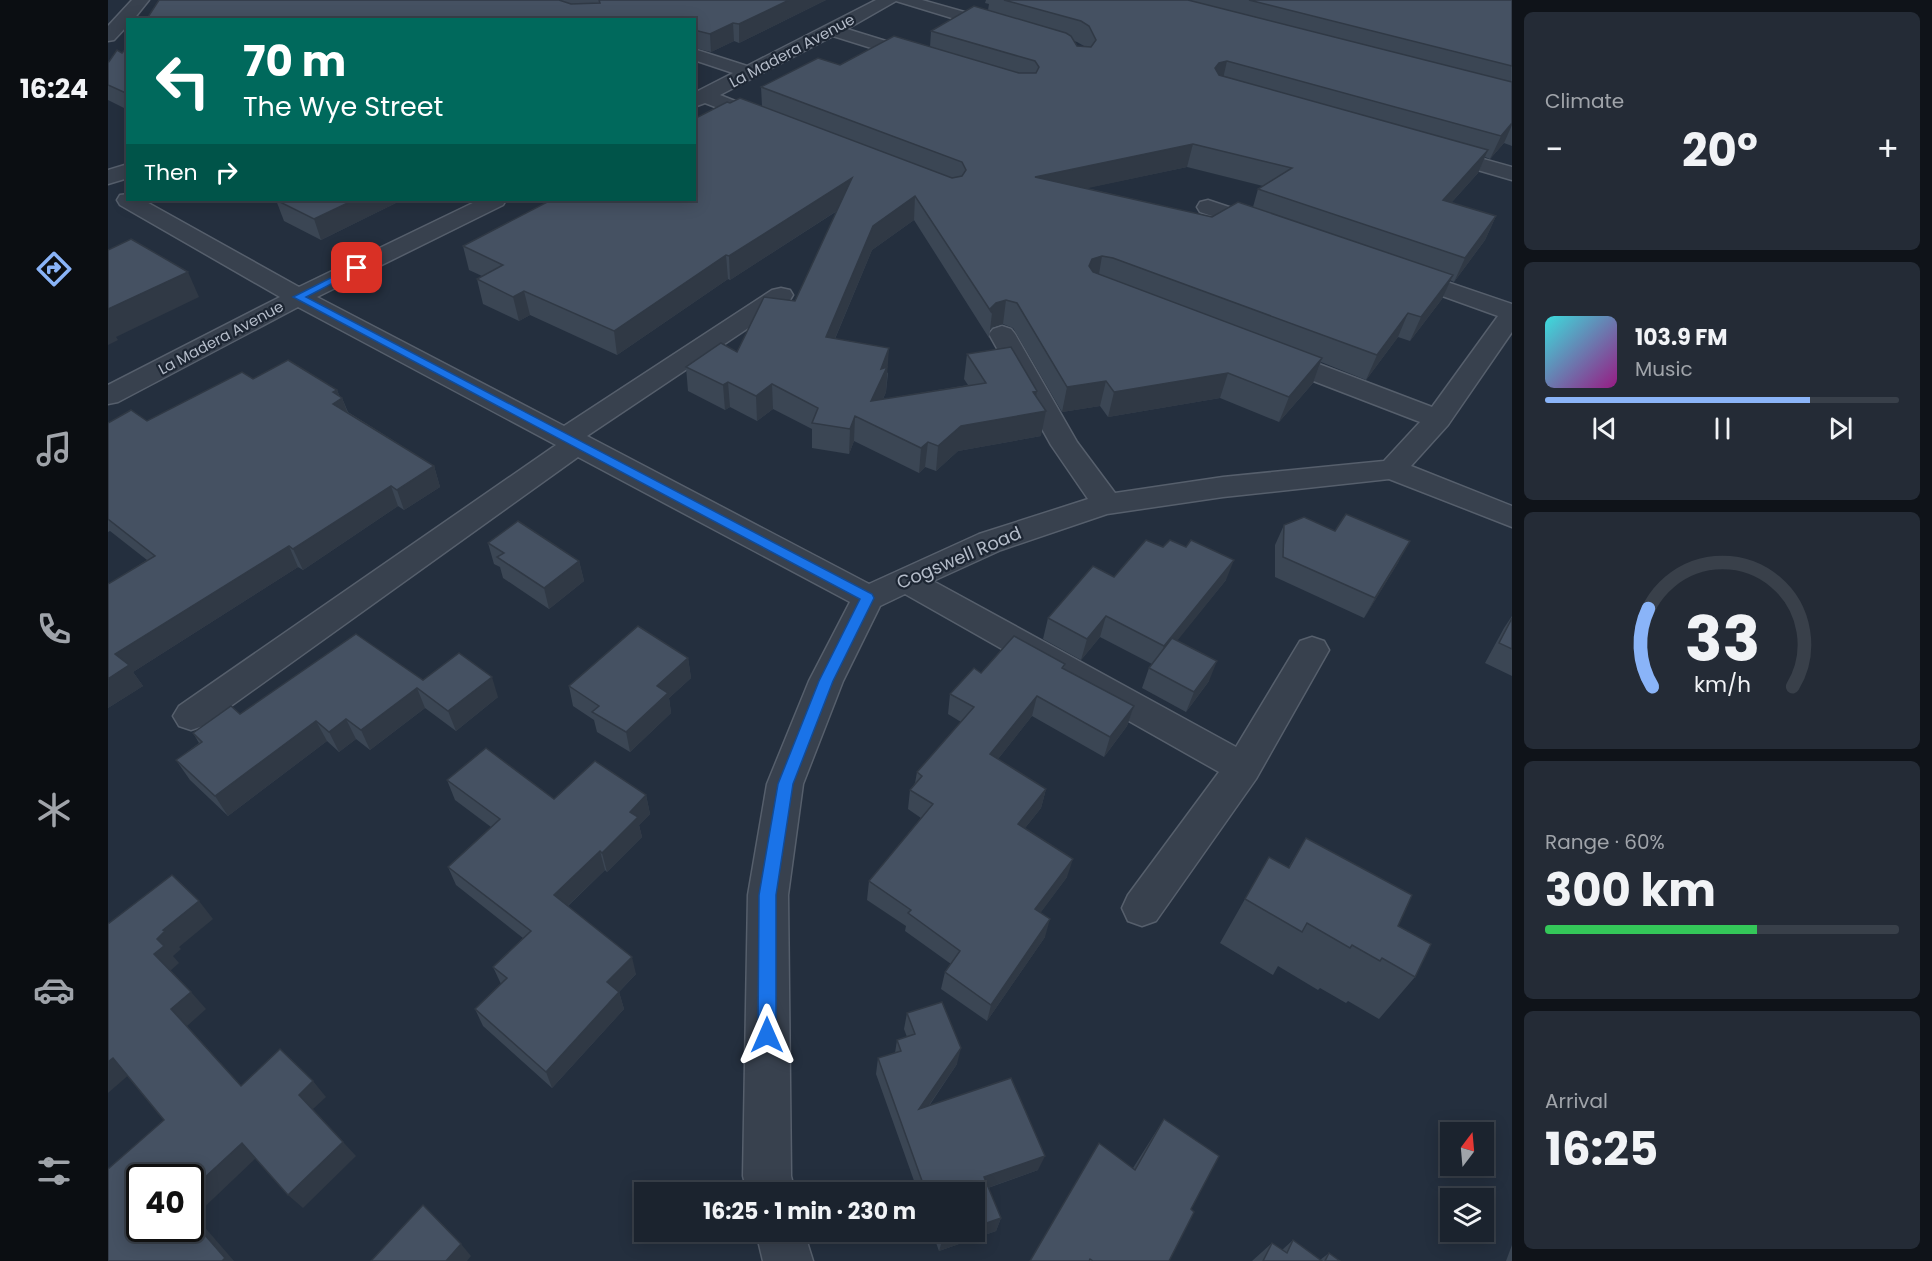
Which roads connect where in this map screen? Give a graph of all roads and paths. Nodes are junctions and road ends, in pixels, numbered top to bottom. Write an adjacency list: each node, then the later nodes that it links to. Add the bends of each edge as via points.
1 (141, 0): 6 (street)
2 (889, 0): 4 (street, La Madera Avenue)
3 (904, 0): 5 (street)
4 (832, 30): 8 (street); 9 (street, La Madera Avenue)
5 (1015, 32)
6 (108, 36)
7 (696, 55): 9 (street)
8 (934, 61)
9 (750, 73): 10 (street, La Madera Avenue)
10 (699, 98): 11 (street)
11 (779, 125)
12 (1423, 148): 14 (street)
13 (126, 171): 15 (street)
14 (1512, 174)
15 (108, 178)
16 (108, 188): 17 (street)
17 (126, 196)
18 (138, 201): 20 (street); 25 (street)
19 (493, 201): 25 (street, La Madera Avenue)
20 (108, 207)
21 (1208, 207): 22 (street)
22 (1287, 234)
23 (1388, 269): 26 (street)
24 (781, 295): 31 (street)
25 (298, 297): 29 (street, La Madera Avenue); 31 (street)
26 (1512, 313): 30 (street)
27 (1002, 334): 33 (street, via 1065,445)
28 (1251, 348): 30 (street)
29 (108, 396)
30 (1437, 419): 32 (street)
31 (573, 440): 36 (street); 38 (street)
32 (1392, 469): 33 (street, Cogswell Road); 34 (street)
33 (1107, 504): 35 (street, Cogswell Road, via 990,542)
34 (1512, 517)
35 (905, 580): 36 (street, Cogswell Road); 39 (street)
36 (868, 598): 41 (street, via 826,681 785,784 768,895)
37 (1312, 650): 39 (street)
38 (191, 716)
39 (1244, 768): 40 (street)
40 (1142, 908)
41 (768, 1182)
42 (783, 1242): 43 (street)
43 (788, 1261)

